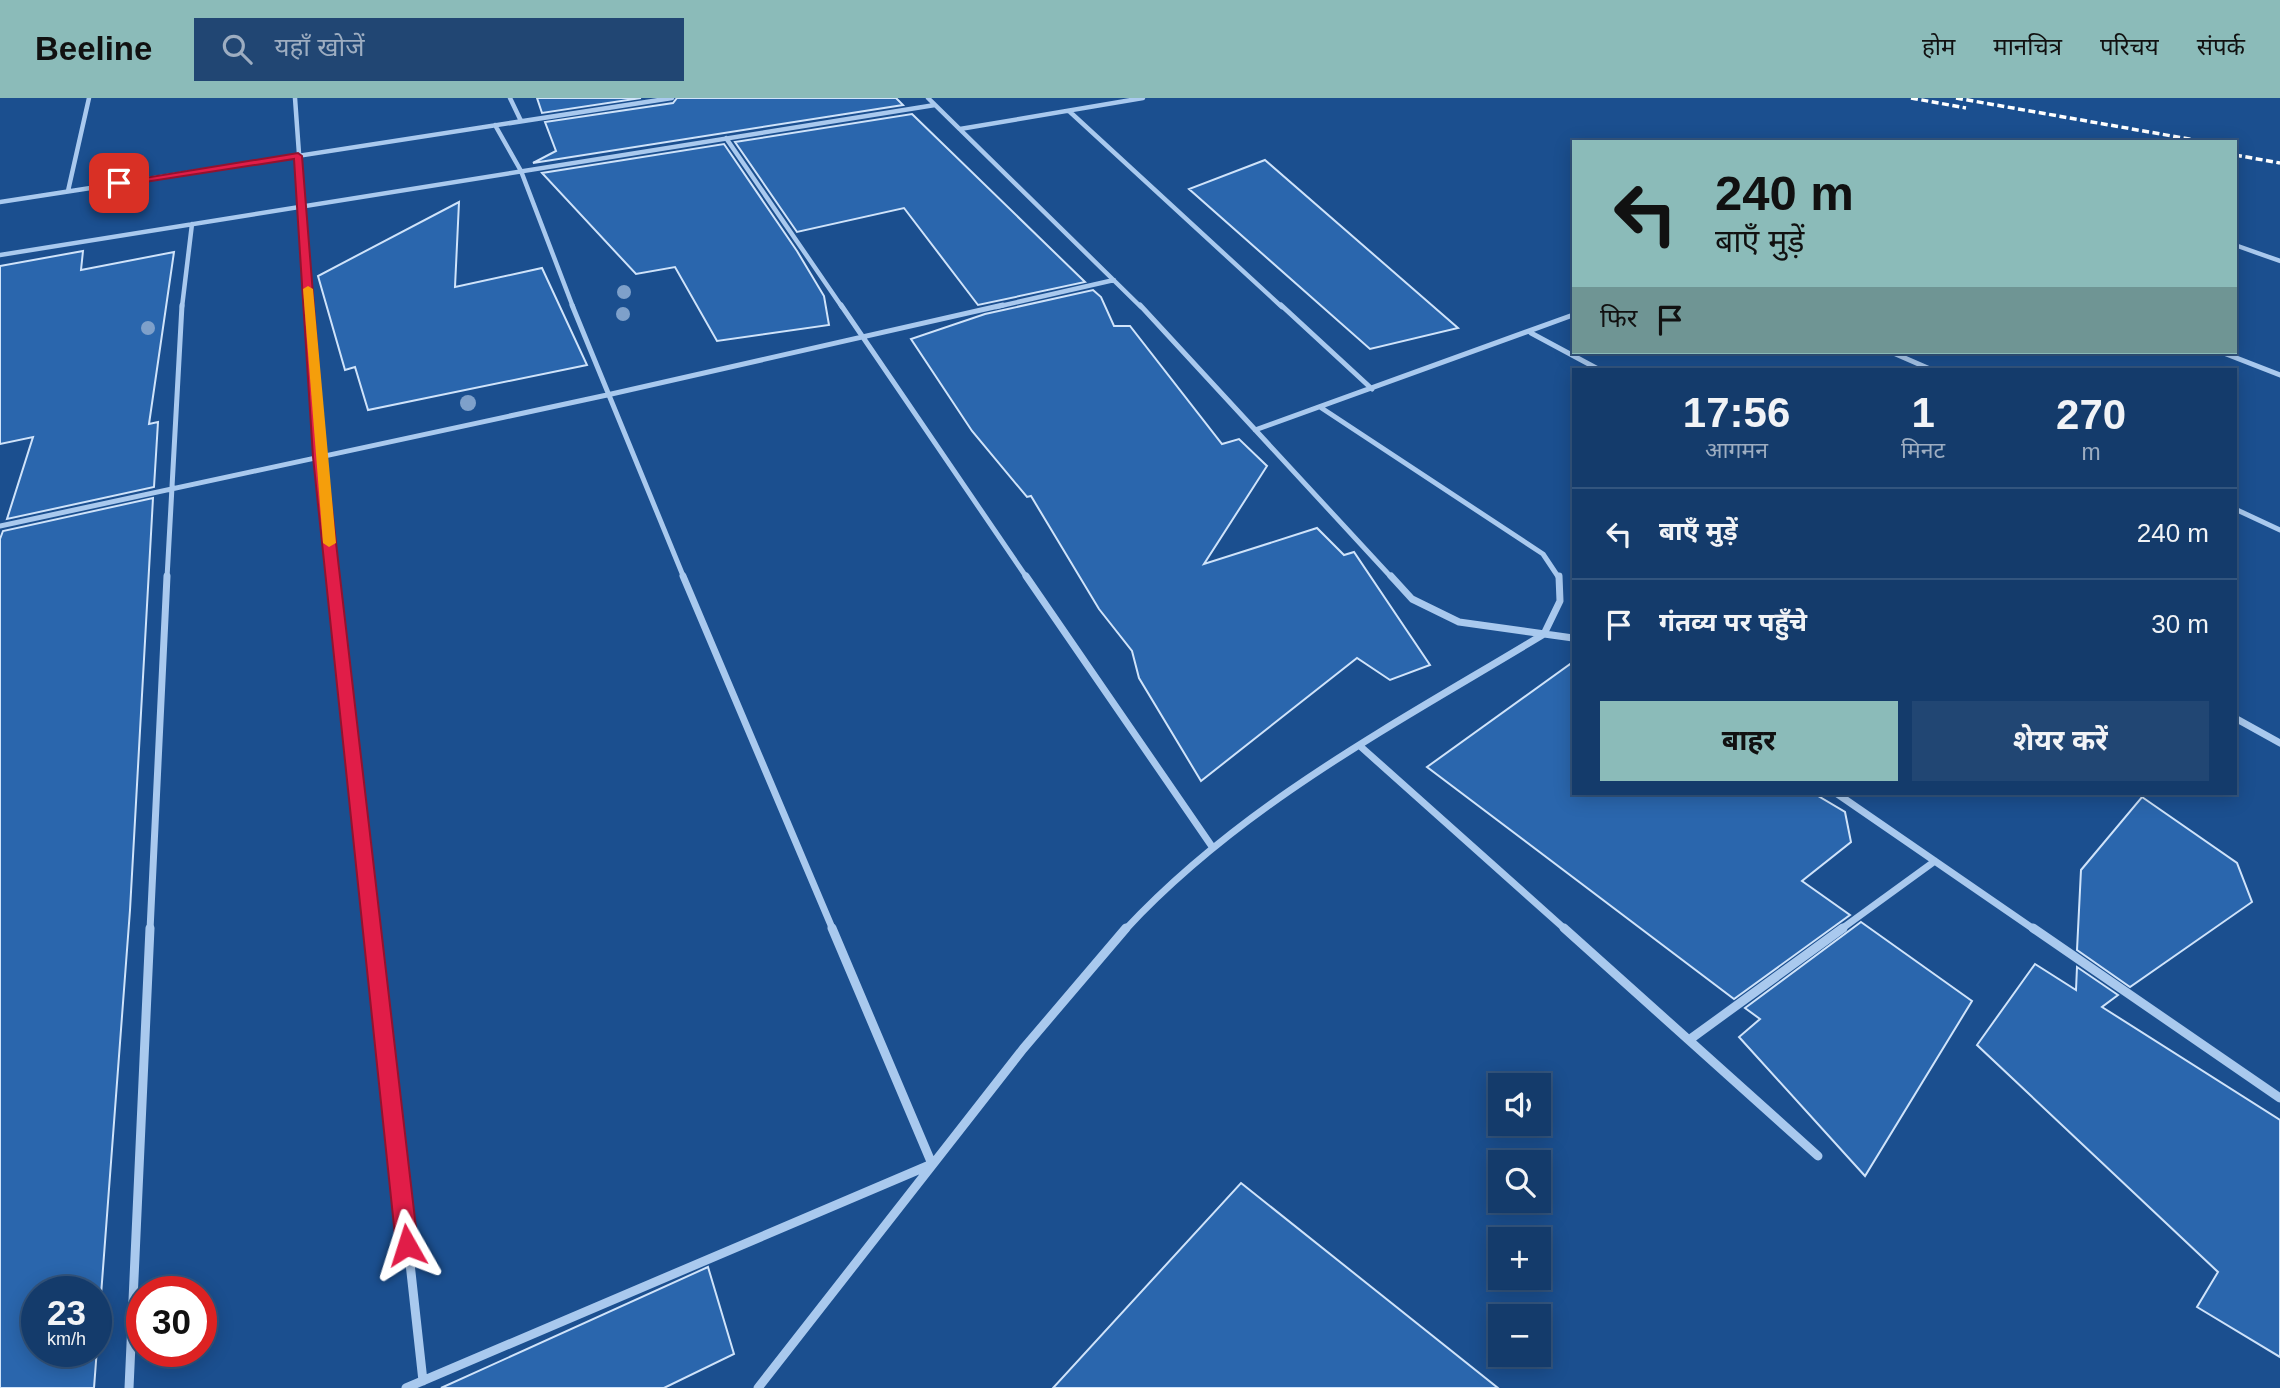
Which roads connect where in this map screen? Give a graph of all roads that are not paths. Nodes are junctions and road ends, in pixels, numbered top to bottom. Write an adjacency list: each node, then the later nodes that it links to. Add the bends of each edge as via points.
1 (89, 98): 15 (street)
2 (295, 98): 13 (street)
3 (510, 98): 9 (street)
4 (672, 98): 9 (street)
5 (928, 98): 7 (street)
6 (1143, 98): 8 (street)
7 (935, 105): 11 (street); 12 (street)
8 (1069, 111): 11 (street); 31 (street)
9 (521, 121): 10 (street)
10 (495, 125): 13 (street); 14 (street)
11 (960, 129): 22 (street)
12 (726, 138): 14 (street); 25 (street)
13 (298, 156): 15 (street); 17 (street)
14 (521, 171): 17 (street); 32 (street)
15 (68, 191): 16 (street)
16 (0, 202)
17 (302, 206): 18 (street); 35 (street)
18 (192, 224): 20 (street); 36 (street, via 183,289)
19 (2237, 246): 21 (street)
20 (0, 256)
21 (2280, 261)
22 (1114, 280): 25 (street); 34 (street)
23 (1572, 315): 24 (street)
24 (1531, 332): 28 (street); 31 (street)
25 (864, 337): 32 (street); 46 (street)
26 (1896, 354): 29 (street)
27 (2226, 354): 30 (street)
28 (1596, 368)
29 (1928, 368)
30 (2280, 375)
31 (1372, 388): 33 (street)
32 (607, 395): 35 (street); 51 (street)
33 (1320, 407): 34 (street); 40 (street, via 1543,554 1558,570 1563,586)
34 (1255, 430): 40 (street, via 1412,599 1459,622)
35 (320, 457): 36 (street); 52 (street)
36 (172, 489): 38 (street); 53 (street)
37 (2237, 510): 39 (street)
38 (0, 526)
39 (2280, 530)
40 (1544, 634): 41 (street); 44 (street)
41 (1572, 638)
42 (2237, 719): 43 (street)
43 (2280, 743)
44 (1360, 746): 46 (street); 48 (street)
45 (1839, 795): 47 (street)
46 (1213, 848): 51 (street, via 1119,937 1036,1031)
47 (1935, 861): 48 (street); 49 (street)
48 (1689, 1040): 50 (street)
49 (2280, 1098)
50 (1818, 1156)
51 (933, 1164): 52 (street); 55 (street)
52 (423, 1381): 54 (street)
53 (129, 1388)
54 (406, 1388)
55 (758, 1388)

